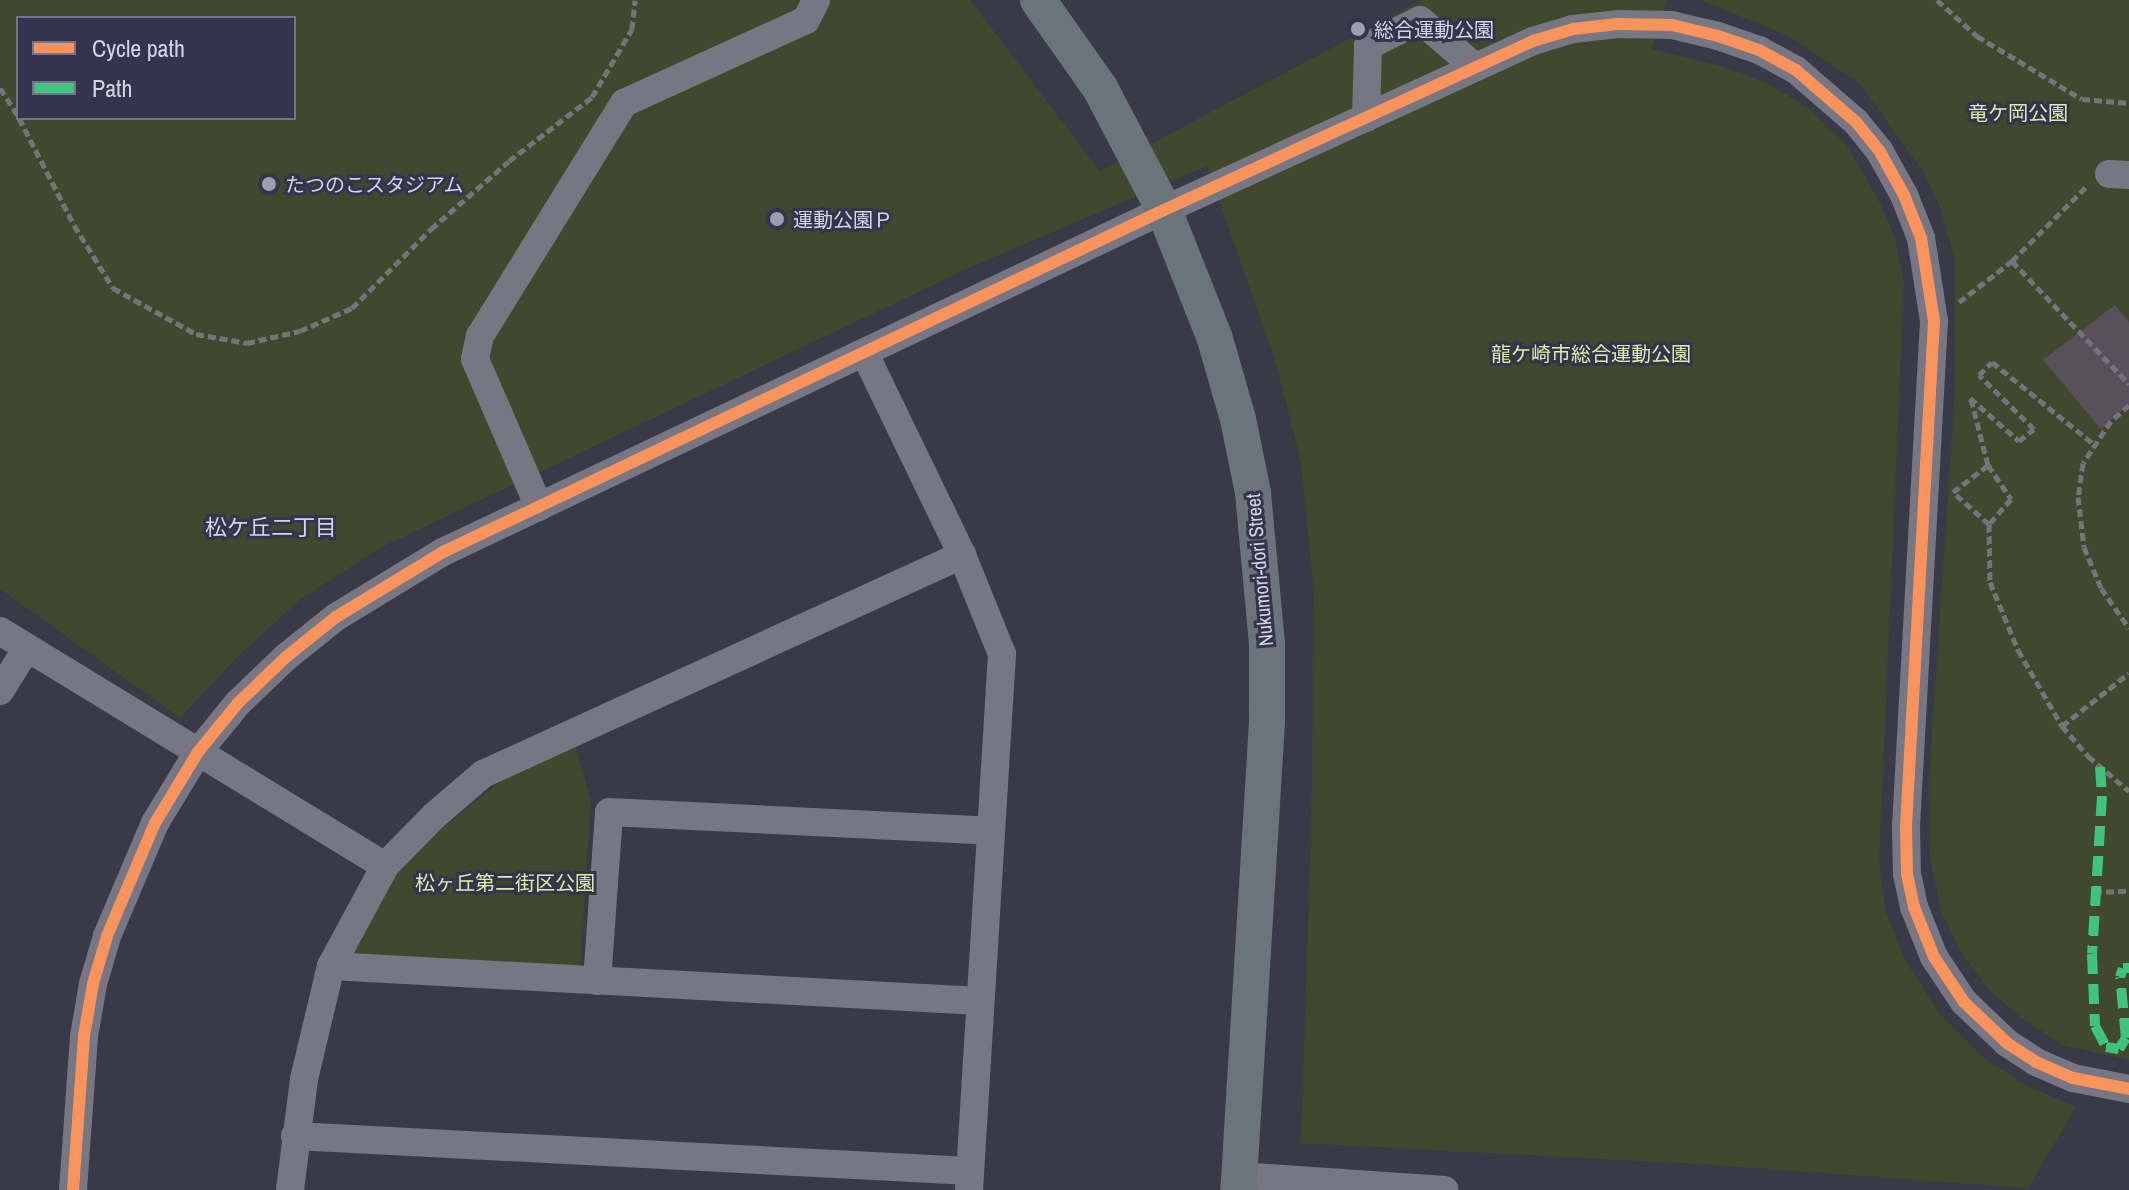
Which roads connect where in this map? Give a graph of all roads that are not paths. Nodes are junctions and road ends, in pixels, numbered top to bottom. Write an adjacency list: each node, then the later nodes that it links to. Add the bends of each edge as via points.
1 (816, 0): 7 (street, via 806,20 624,103 480,336 475,359)
2 (1038, 0): 5 (main road, Nukumori-dori Street, via 1100,88)
3 (1475, 67): 4 (street); 4 (street, via 1420,20 1368,46); 18 (street, via 1546,37 1618,24 1672,25 1718,36 1784,64 1856,122 1886,163 1921,238 1934,321 1906,826 1914,907 1934,957 1964,1002 2007,1043 2073,1078)
4 (1366, 118): 5 (street)
5 (1164, 210): 6 (street); 21 (main road, Nukumori-dori Street, via 1202,302 1238,419 1263,569 1267,722)
6 (865, 354): 7 (street); 8 (street)
7 (539, 507): 12 (street, via 443,552 336,617 238,703)
8 (962, 555): 13 (street, via 1002,654); 14 (street, via 483,774)
9 (0, 631): 10 (street)
10 (27, 648): 11 (street); 12 (street)
11 (0, 691)
12 (198, 752): 14 (street); 22 (street, via 155,823 107,936 93,984)
13 (991, 831): 16 (street, via 609,812); 17 (street)
14 (385, 866): 15 (street)
15 (331, 966): 16 (street); 19 (street)
16 (597, 981): 17 (street)
17 (980, 1001): 20 (street)
18 (2129, 1089)
19 (295, 1136): 20 (street); 23 (street)
20 (969, 1180)
21 (1238, 1183): 24 (street)
22 (73, 1190)
23 (290, 1190)
24 (1445, 1190)

